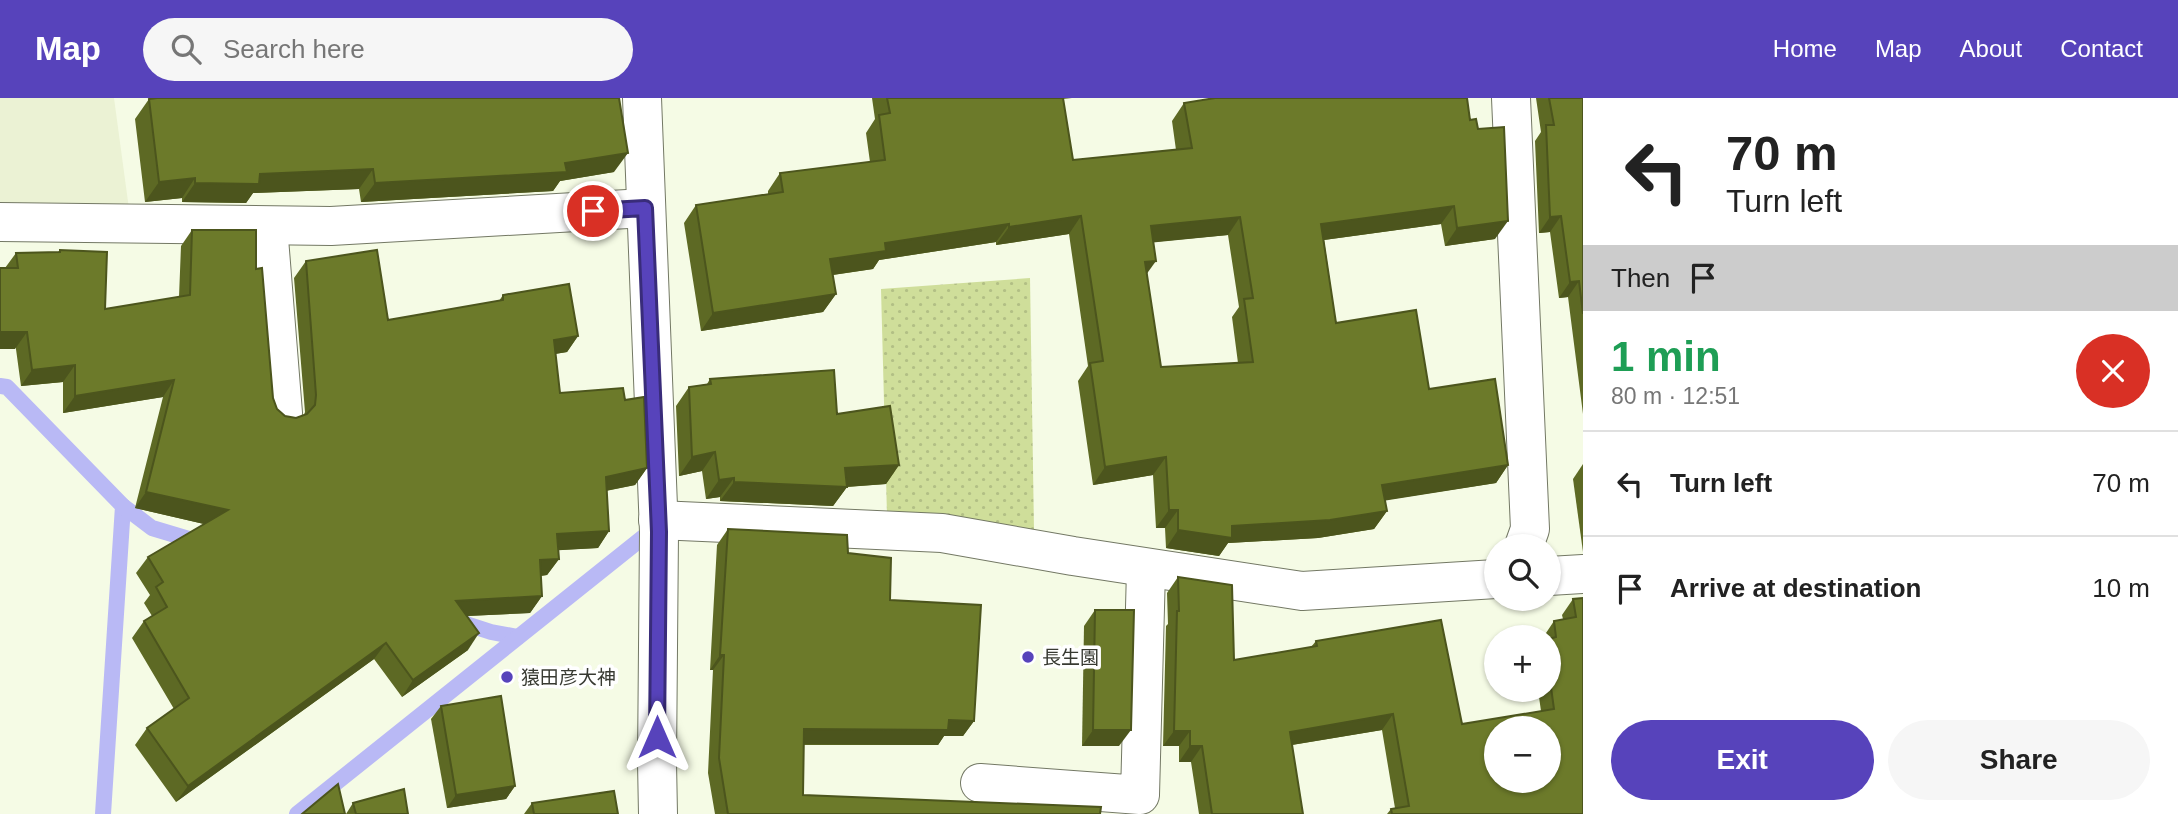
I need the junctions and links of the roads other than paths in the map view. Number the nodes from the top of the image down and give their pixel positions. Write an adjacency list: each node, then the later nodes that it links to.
1 (642, 98): 3 (street)
2 (1511, 98): 8 (street)
3 (645, 208): 5 (street); 7 (street)
4 (0, 222): 5 (street)
5 (268, 226): 6 (street)
6 (283, 413)
7 (658, 520): 12 (street); 14 (street)
8 (1528, 534)
9 (1146, 570): 13 (street)
10 (1583, 574): 11 (street)
11 (1561, 575)
12 (1484, 580)
13 (980, 783)
14 (658, 814)

